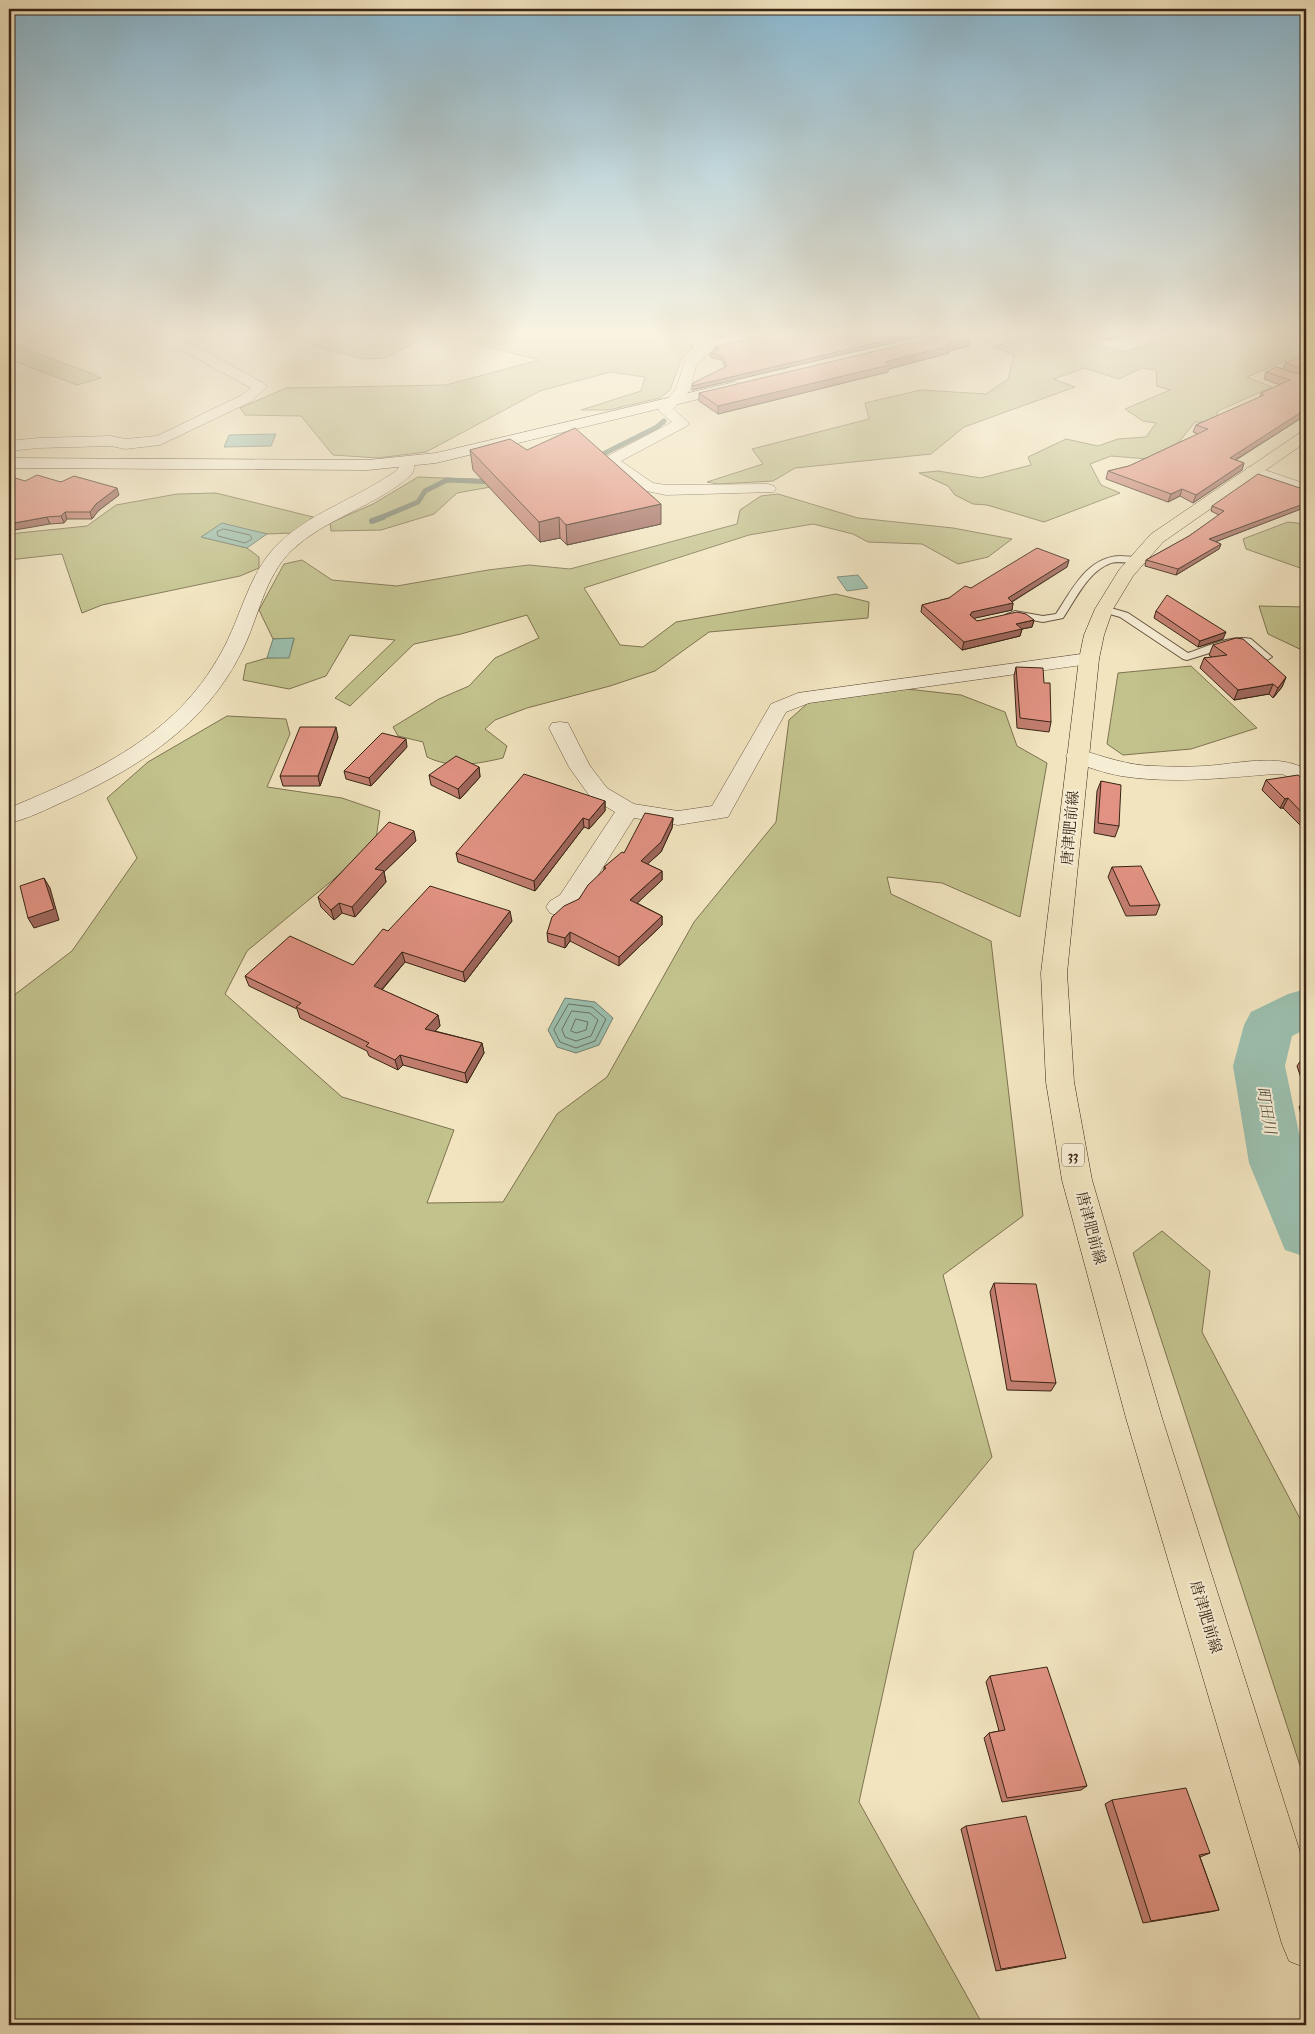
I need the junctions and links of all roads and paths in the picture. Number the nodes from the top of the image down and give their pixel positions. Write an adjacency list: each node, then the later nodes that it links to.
1 (187, 427): 5 (street)
2 (565, 427): 6 (street)
3 (675, 427): 9 (street)
4 (1306, 435): 8 (main road, 唐津肥前線 / 33)
5 (9, 446)
6 (407, 462): 7 (street); 20 (street)
7 (9, 463)
8 (1253, 470): 10 (street); 11 (main road, 唐津肥前線 / 33)
9 (768, 489)
10 (1306, 490)
11 (1136, 560): 12 (main road, 唐津肥前線 / 33); 13 (lane)
12 (1104, 609): 14 (lane); 15 (main road, 唐津肥前線 / 33)
13 (999, 617)
14 (1266, 657)
15 (1089, 659): 17 (main road, 唐津肥前線 / 33); 19 (street)
16 (560, 728): 19 (street)
17 (1077, 756): 18 (street); 22 (main road, 唐津肥前線 / 33)
18 (1306, 778)
19 (628, 810): 21 (street)
20 (9, 816)
21 (559, 907)
22 (1306, 1944)

